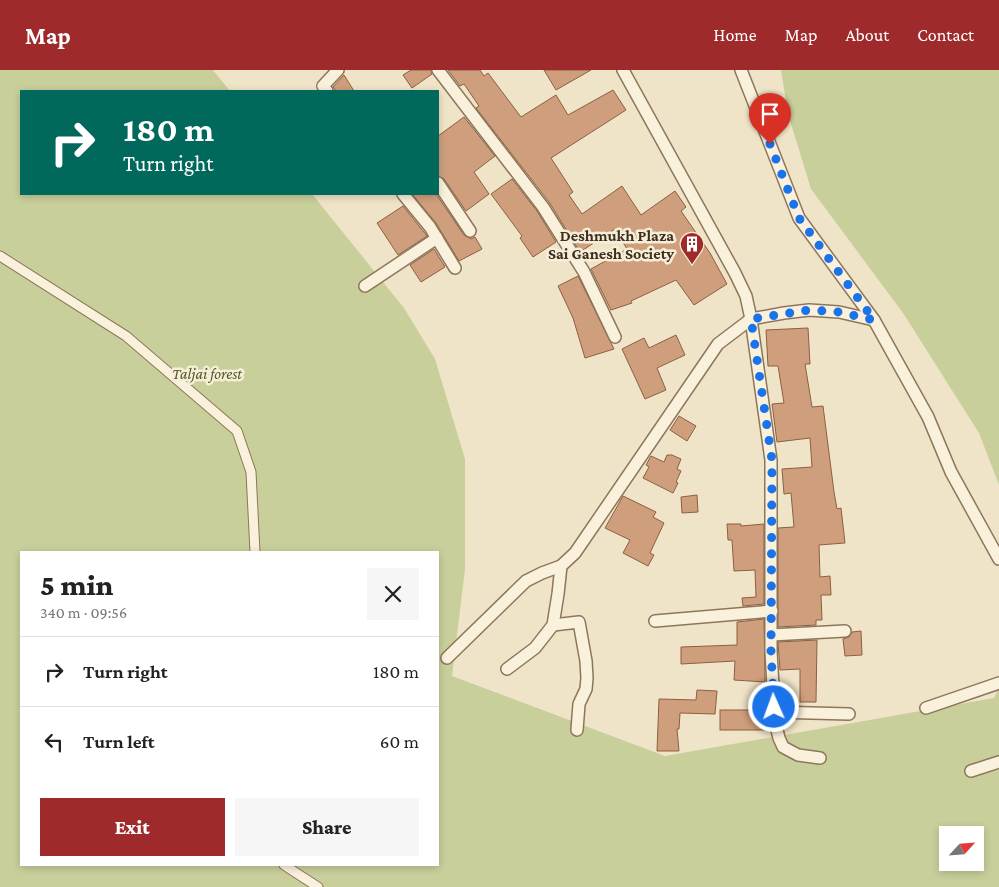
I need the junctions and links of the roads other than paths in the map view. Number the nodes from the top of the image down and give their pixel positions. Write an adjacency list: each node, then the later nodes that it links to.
1 (338, 70): 5 (street)
2 (438, 70): 15 (street)
3 (623, 70): 13 (street)
4 (741, 70): 14 (street)
5 (326, 90)
6 (439, 185): 8 (street)
7 (404, 195): 9 (street)
8 (470, 231)
9 (437, 238): 11 (street); 12 (street)
10 (0, 256): 16 (street)
11 (455, 268)
12 (365, 286)
13 (751, 319): 14 (street); 18 (street); 19 (street)
14 (874, 320): 17 (street)
15 (615, 337)
16 (255, 551)
17 (999, 559)
18 (561, 566): 21 (street); 24 (street)
19 (772, 611): 20 (street); 23 (street)
20 (655, 621)
21 (553, 625): 25 (street); 30 (street)
22 (845, 631): 23 (street)
23 (772, 635): 28 (street)
24 (447, 658)
25 (506, 669)
26 (999, 683): 27 (street)
27 (926, 708)
28 (774, 712): 29 (street); 31 (street)
29 (849, 714)
30 (577, 730)
31 (820, 758)
32 (999, 762): 33 (street)
33 (971, 771)
34 (286, 866): 35 (street)
35 (318, 887)

